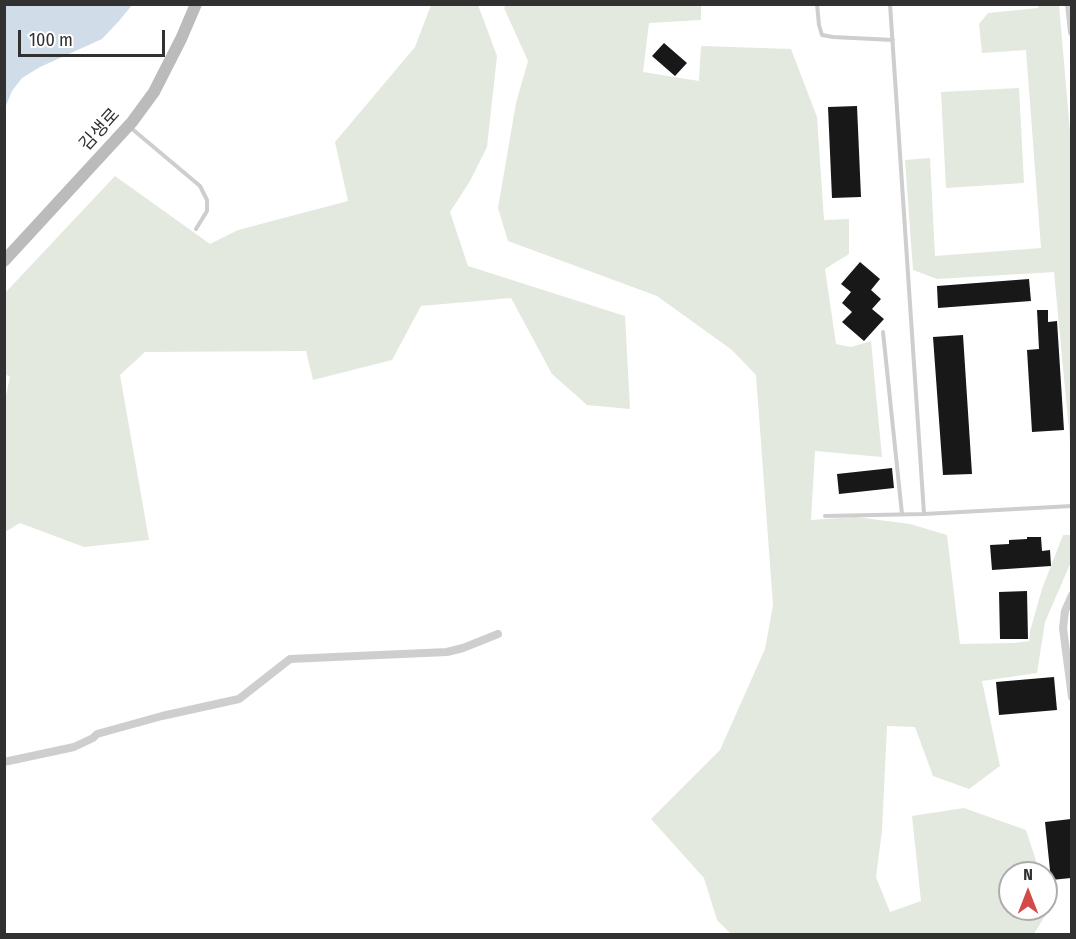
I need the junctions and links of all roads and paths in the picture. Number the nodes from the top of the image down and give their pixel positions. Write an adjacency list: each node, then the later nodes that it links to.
1 (196, 4): 7 (street, 김생로)
2 (817, 4): 6 (lane)
3 (890, 4): 6 (lane)
4 (1069, 4): 5 (street)
5 (1071, 32)
6 (893, 40): 13 (lane)
7 (129, 125): 8 (lane); 9 (street, 김생로)
8 (196, 229)
9 (4, 261)
10 (883, 332): 12 (lane)
11 (1071, 506): 13 (lane)
12 (902, 514): 13 (lane); 14 (lane)
13 (924, 514)
14 (825, 516)
15 (1071, 595): 17 (street)
16 (498, 634): 18 (street)
17 (1071, 697)
18 (4, 762)

